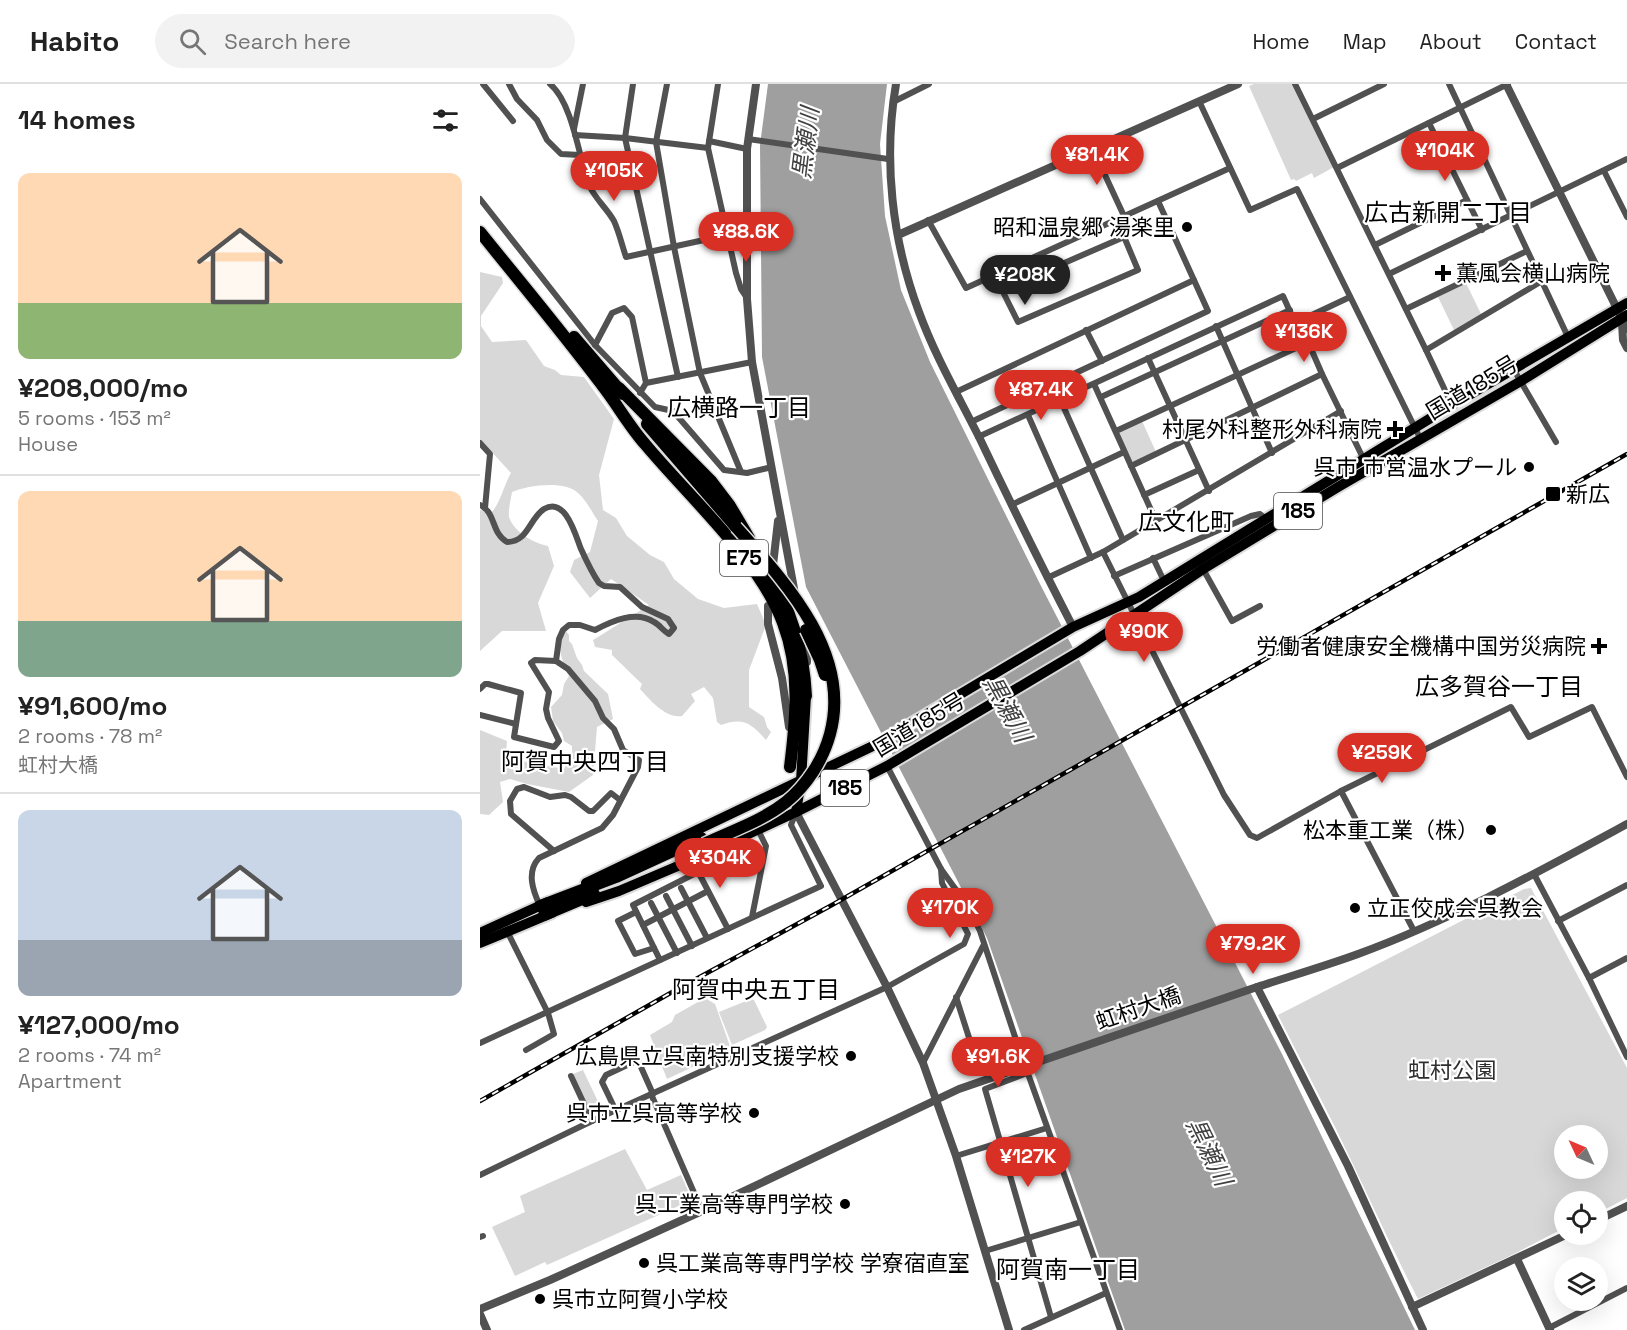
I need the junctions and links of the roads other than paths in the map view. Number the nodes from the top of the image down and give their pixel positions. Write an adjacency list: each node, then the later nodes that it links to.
1 (509, 84): 29 (street)
2 (550, 84): 22 (street)
3 (583, 84): 22 (street)
4 (633, 84): 23 (street)
5 (667, 84): 25 (street)
6 (718, 84): 26 (street)
7 (756, 84): 24 (street)
8 (896, 84): 17 (street)
9 (929, 84): 17 (street)
10 (1238, 84): 16 (street)
11 (1295, 84): 19 (street)
12 (1384, 84): 19 (street)
13 (1449, 84): 18 (street)
14 (1507, 84): 18 (street); 35 (street)
15 (482, 85): 20 (street)
16 (1199, 101): 27 (street); 32 (street)
17 (893, 102): 30 (street)
18 (1460, 107): 21 (street); 40 (street)
19 (1313, 119): 33 (street)
20 (513, 121)
21 (1429, 123): 33 (street); 37 (street)
22 (574, 132): 23 (street); 29 (street)
23 (625, 138): 25 (street); 52 (street)
24 (752, 139): 28 (street); 30 (street)
25 (656, 142): 26 (street); 50 (street)
26 (708, 144): 28 (street); 46 (street)
27 (1092, 147): 39 (street); 42 (street)
28 (747, 149): 58 (street)
29 (580, 155): 52 (street)
30 (886, 158): 47 (street)
31 (1627, 159): 34 (street)
32 (1230, 168): 38 (street); 57 (street)
33 (1337, 168): 49 (street)
34 (1604, 171): 35 (street); 41 (street)
35 (1559, 192): 40 (street); 62 (street)
36 (480, 199): 68 (street)
37 (1467, 200): 44 (street); 49 (street)
38 (1158, 201): 39 (street); 55 (street)
39 (1124, 216): 43 (street)
40 (1510, 216): 44 (street); 51 (street)
41 (1627, 217)
42 (928, 220): 43 (street); 47 (street)
43 (1116, 220): 48 (street)
44 (1482, 230): 54 (street)
45 (480, 232): 53 (highway, E75)
46 (727, 235): 50 (street); 58 (street)
47 (898, 235): 85 (street)
48 (1124, 237): 48 (street)
49 (1375, 245): 54 (street)
50 (674, 247): 52 (street); 76 (street)
51 (1527, 251): 56 (street); 60 (street)
52 (650, 252): 79 (street)
53 (506, 263): 83 (highway, E75); 84 (highway, E75)
54 (1389, 274): 60 (street)
55 (1194, 280): 64 (street); 72 (street)
56 (1542, 281): 65 (street); 70 (street)
57 (1350, 297): 67 (street); 95 (street)
58 (747, 299): 73 (street)
59 (1627, 303): 62 (highway, 国道185号 / 185)
60 (1406, 309): 70 (street)
61 (1290, 310): 63 (street); 66 (street); 67 (street)
62 (1623, 318): 65 (highway, 国道185号 / 185); 69 (street); 80 (highway, 国道185号 / 185)
63 (1216, 326): 66 (street); 71 (street)
64 (1086, 330): 72 (street); 85 (street)
65 (1568, 337): 74 (highway, 国道185号 / 185)
66 (1223, 341): 75 (street); 78 (street)
67 (1309, 342): 77 (street); 78 (street)
68 (596, 345): 81 (street); 86 (street)
69 (1627, 348)
70 (1426, 350): 89 (street)
71 (1148, 358): 75 (street); 82 (street)
72 (1102, 361): 94 (street)
73 (752, 362): 76 (street); 106 (street)
74 (1514, 370): 80 (street); 89 (highway, 国道185号 / 185)
75 (1155, 372): 87 (street); 90 (street)
76 (700, 373): 79 (street); 109 (street)
77 (1322, 374): 91 (street); 92 (street)
78 (1239, 375): 90 (street); 91 (street)
79 (678, 377): 81 (street)
80 (1521, 381): 98 (highway, 国道185号 / 185); 100 (street)
81 (646, 383): 86 (street)
82 (1094, 384): 87 (street); 88 (street)
83 (603, 386): 118 (highway); 139 (highway, E75)
84 (619, 388): 118 (highway); 135 (highway, E75)
85 (956, 392): 94 (street)
86 (640, 393): 109 (street)
87 (1101, 397): 96 (street)
88 (1060, 399): 93 (street); 107 (street)
89 (1452, 405): 95 (highway, 国道185号 / 185)
90 (1171, 406): 96 (street); 99 (street)
91 (1252, 407): 99 (street); 103 (street)
92 (1341, 411): 103 (street); 104 (street)
93 (1028, 415): 97 (street); 110 (street)
94 (971, 422): 97 (street)
95 (1414, 429): 98 (street); 104 (highway, 国道185号 / 185)
96 (1116, 431): 102 (street)
97 (978, 437): 114 (street)
98 (1421, 440): 124 (highway, 国道185号 / 185)
99 (1186, 441): 105 (street); 108 (street)
100 (1556, 442)
101 (480, 443): 115 (street)
102 (1124, 452): 105 (street); 107 (street)
103 (1272, 453): 111 (street)
104 (1364, 460): 116 (highway, 国道185号 / 185)
105 (1131, 466): 112 (street)
106 (772, 467): 109 (street); 113 (street)
107 (1091, 468): 110 (street); 119 (street)
108 (1199, 470): 111 (street); 112 (street)
109 (741, 472)
110 (1059, 482): 114 (street); 121 (street)
111 (1209, 491): 117 (street)
112 (1144, 495): 117 (street)
113 (778, 499): 123 (street); 135 (street)
114 (1011, 506): 126 (street)
115 (483, 507): 133 (street)
116 (1266, 519): 122 (street); 127 (highway, 国道185号 / 185)
117 (1156, 521): 119 (street)
118 (733, 529): 160 (highway, bridge)
119 (1123, 540): 120 (street)
120 (1103, 552): 121 (street); 125 (street)
121 (1091, 558): 126 (street)
122 (1153, 558): 125 (street); 127 (street)
123 (773, 565)
124 (1203, 569): 130 (street); 131 (highway, 国道185号 / 185)
125 (1114, 576): 128 (street)
126 (1047, 578): 132 (street)
127 (1164, 581): 128 (highway, 国道185号 / 185)
128 (1128, 603): 131 (street); 132 (highway, 国道185号 / 185)
129 (768, 606): 139 (street)
130 (1260, 606)
131 (1135, 614): 138 (highway, 国道185号 / 185); 143 (street)
132 (1071, 628): 141 (highway, 国道185号 / 185)
133 (556, 662): 137 (street); 144 (street)
134 (480, 689): 137 (street)
135 (806, 696): 141 (highway)
136 (480, 715): 137 (street)
137 (516, 724)
138 (890, 764): 145 (highway, 国道185号 / 185); 150 (street)
139 (790, 767): 142 (highway)
140 (1627, 777): 143 (street)
141 (801, 781): 142 (highway, 国道185号 / 185); 145 (highway)
142 (787, 787): 145 (highway); 160 (highway, 国道185号 / 185)
143 (1341, 791): 168 (street)
144 (620, 800): 148 (street); 148 (street)
145 (796, 812): 147 (highway, 国道185号 / 185); 163 (street); 179 (street)
146 (1627, 824): 152 (street, 虹村大橋)
147 (758, 830): 149 (highway, 国道185号 / 185); 163 (street)
148 (554, 851): 160 (street)
149 (693, 860): 151 (street); 160 (highway, 国道185号 / 185)
150 (941, 869): 173 (street); 179 (street)
151 (698, 872): 155 (street); 161 (street)
152 (1534, 874): 164 (street); 168 (street, 虹村大橋)
153 (1627, 885): 164 (street)
154 (681, 888): 157 (street)
155 (708, 891): 157 (street); 166 (street)
156 (666, 896): 159 (street)
157 (689, 902): 159 (street); 170 (street)
158 (651, 903): 162 (street)
159 (673, 909): 162 (street); 172 (street)
160 (542, 911): 167 (highway, 国道185号 / 185); 169 (highway, 国道185号 / 185)
161 (636, 912): 165 (street); 174 (street)
162 (658, 917): 165 (street); 175 (street)
163 (752, 917): 166 (street)
164 (1558, 921): 178 (street)
165 (643, 925): 174 (street)
166 (728, 929): 170 (street)
167 (507, 931): 171 (highway, 国道185号 / 185); 182 (street)
168 (1414, 931): 180 (street, 虹村大橋)
169 (480, 933)
170 (707, 938): 172 (street)
171 (480, 944)
172 (692, 946): 175 (street)
173 (984, 946): 181 (street); 189 (street)
174 (654, 948): 177 (street)
175 (677, 953): 177 (street)
176 (1627, 958): 178 (street)
177 (660, 960): 182 (street)
178 (1589, 978): 186 (street)
179 (887, 987): 188 (street); 191 (street)
180 (1257, 987): 189 (street, 虹村大橋); 209 (street)
181 (957, 997): 188 (street); 189 (street)
182 (548, 1013): 183 (street); 185 (street)
183 (480, 1043)
184 (632, 1047): 187 (street)
185 (526, 1050)
186 (1627, 1057)
187 (638, 1060): 191 (street); 193 (street)
188 (923, 1063): 192 (street)
189 (1026, 1064): 192 (street, 虹村大橋); 195 (street); 196 (street)
190 (571, 1076): 194 (street)
191 (652, 1094): 193 (street); 200 (street)
192 (938, 1099): 197 (street); 200 (street, 虹村大橋)
193 (616, 1111): 194 (street)
194 (592, 1121): 198 (street)
195 (1047, 1128): 196 (street); 202 (street)
196 (1002, 1143): 197 (street); 203 (street)
197 (957, 1156): 205 (street)
198 (480, 1175)
199 (1627, 1206): 201 (street)
200 (702, 1211): 210 (street, 虹村大橋)
201 (1608, 1215)
202 (1081, 1222): 203 (street); 208 (street)
203 (1029, 1238): 205 (street); 212 (street)
204 (1554, 1241): 206 (street)
205 (985, 1251): 215 (street)
206 (1517, 1259): 209 (street); 213 (street)
207 (1627, 1288): 213 (street)
208 (1106, 1293): 212 (street); 217 (street)
209 (1412, 1307): 218 (street)
210 (480, 1309)
211 (480, 1314): 214 (street)
212 (1052, 1317): 216 (street)
213 (1550, 1329)
214 (487, 1330)
215 (1009, 1330)
216 (1024, 1330)
217 (1120, 1330)
218 (1423, 1330)

